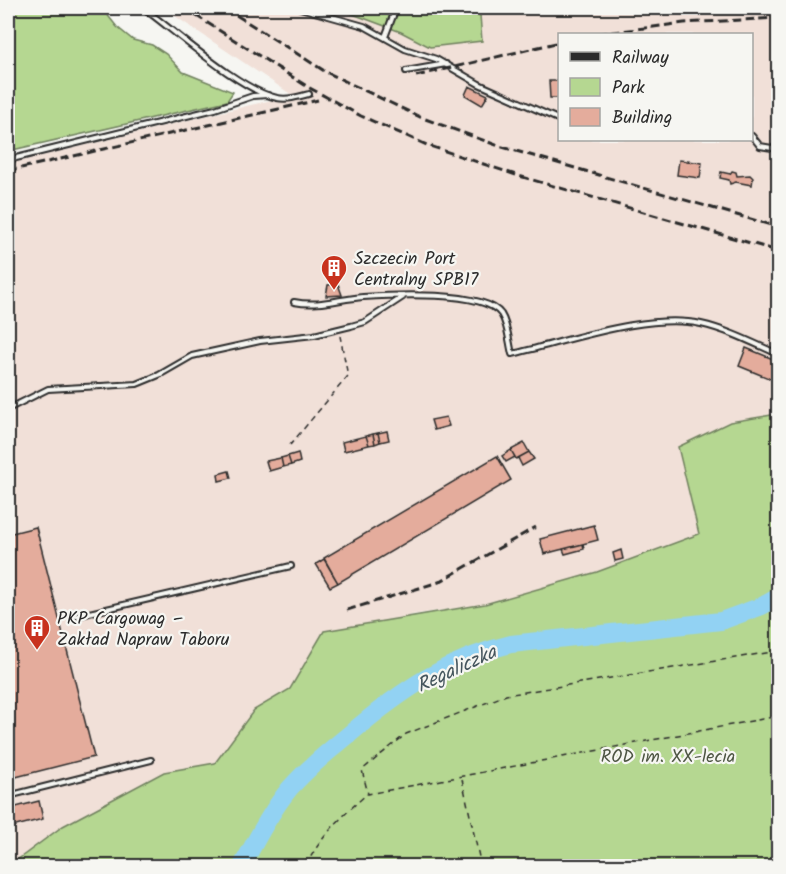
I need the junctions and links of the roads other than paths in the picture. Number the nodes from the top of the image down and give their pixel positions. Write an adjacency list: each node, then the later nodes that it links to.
1 (143, 8): 10 (lane)
2 (300, 8): 6 (lane)
3 (396, 8): 6 (lane)
4 (648, 8): 5 (lane)
5 (669, 8)
6 (385, 37): 7 (lane)
7 (446, 64): 8 (lane); 11 (lane)
8 (406, 71)
9 (309, 94): 10 (lane)
10 (268, 95): 14 (lane)
11 (558, 119)
12 (753, 137): 13 (lane)
13 (778, 149)
14 (8, 160)
15 (404, 297): 16 (lane); 17 (lane); 18 (lane)
16 (294, 302)
17 (778, 354)
18 (8, 409)
19 (291, 566): 20 (lane)
20 (72, 617)
21 (151, 760): 22 (lane)
22 (8, 796)

